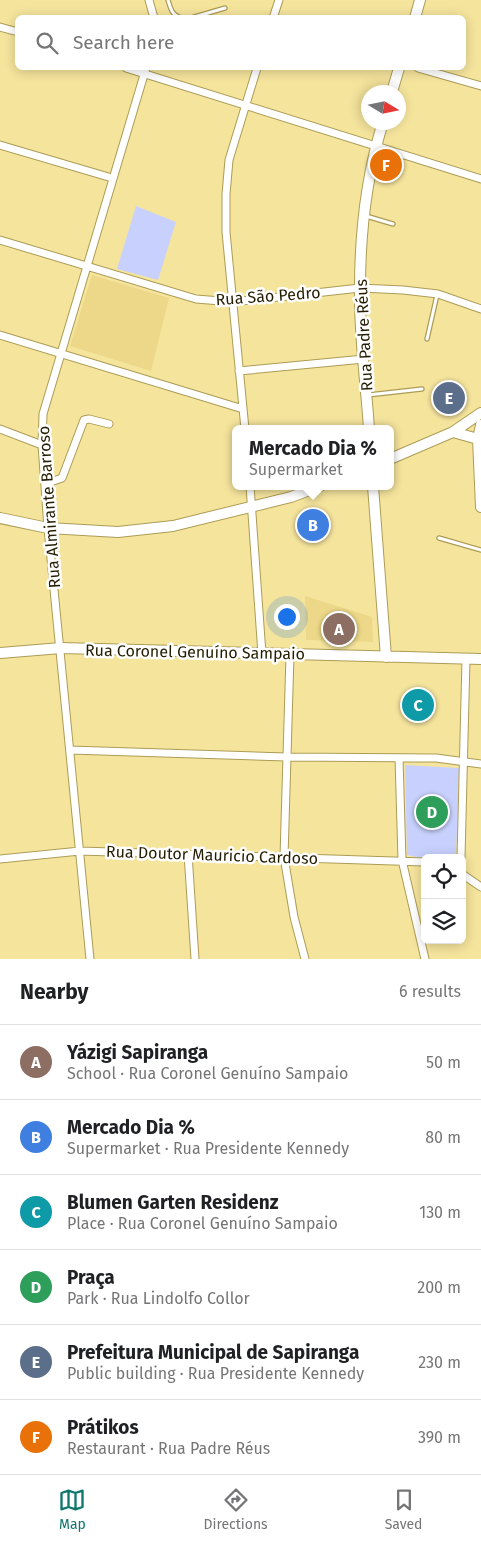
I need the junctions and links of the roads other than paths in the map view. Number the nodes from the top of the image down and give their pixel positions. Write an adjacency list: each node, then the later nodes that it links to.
1 (149, 0): 6 (street)
2 (168, 0): 7 (lane)
3 (279, 0): 9 (street)
4 (420, 0): 10 (main road)
5 (225, 8): 8 (lane)
6 (153, 15)
7 (175, 15)
8 (201, 15)
9 (274, 15)
10 (416, 15)
11 (0, 27): 12 (street)
12 (15, 31)
13 (145, 70): 19 (street); 23 (street, Rua Almirante Barroso)
14 (256, 70): 19 (street)
15 (398, 70): 17 (main road)
16 (425, 70): 18 (street)
17 (394, 85)
18 (481, 86)
19 (246, 105): 22 (street); 31 (street)
20 (381, 130): 22 (main road, Rua Padre Réus)
21 (0, 145): 23 (street)
22 (376, 146): 24 (street); 25 (main road, Rua Padre Réus)
23 (112, 178): 28 (street, Rua Almirante Barroso)
24 (481, 179)
25 (366, 216): 26 (lane); 29 (main road, Rua Padre Réus)
26 (393, 224)
27 (0, 240): 28 (street, Rua São Pedro)
28 (87, 265): 31 (street, Rua São Pedro); 35 (street, Rua Almirante Barroso)
29 (360, 288): 30 (street, Rua São Pedro); 31 (street, Rua São Pedro); 36 (main road, Rua Padre Réus)
30 (438, 294): 32 (street, Rua São Pedro); 34 (lane)
31 (233, 302): 37 (street)
32 (481, 309)
33 (0, 335): 35 (street)
34 (427, 339)
35 (60, 353): 40 (street); 49 (street, Rua Almirante Barroso)
36 (364, 359): 37 (street); 39 (main road, Rua Padre Réus)
37 (240, 371): 40 (street)
38 (422, 389): 39 (lane)
39 (367, 395): 44 (main road, Rua Padre Réus)
40 (243, 410): 43 (street)
41 (481, 413): 47 (main road)
42 (109, 424): 51 (street)
43 (245, 425)
44 (369, 425)
45 (481, 425): 48 (main road)
46 (0, 429): 49 (street)
47 (452, 432): 48 (main road); 50 (main road)
48 (479, 439): 55 (main road)
49 (42, 445): 51 (street, Rua Almirante Barroso)
50 (394, 457)
51 (45, 484): 58 (street, Rua Almirante Barroso)
52 (250, 490): 56 (street)
53 (310, 490): 56 (main road)
54 (373, 490): 65 (main road)
55 (481, 507)
56 (252, 508): 58 (main road); 63 (street)
57 (0, 518): 58 (main road)
58 (48, 528): 61 (street, Rua Almirante Barroso)
59 (439, 538): 60 (lane)
60 (481, 550)
61 (61, 648): 62 (main road, Rua Coronel Genuíno Sampaio); 63 (main road, Rua Coronel Genuíno Sampaio); 68 (street, Rua Almirante Barroso)
62 (0, 653)
63 (262, 654): 64 (main road, Rua Coronel Genuíno Sampaio)
64 (290, 655): 65 (main road, Rua Coronel Genuíno Sampaio); 69 (street)
65 (386, 657): 66 (main road, Rua Coronel Genuíno Sampaio)
66 (466, 659): 67 (main road, Rua Coronel Genuíno Sampaio); 71 (street)
67 (481, 659)
68 (70, 750): 69 (street); 73 (street, Rua Almirante Barroso)
69 (286, 757): 70 (street); 76 (street)
70 (399, 758): 71 (street); 78 (street)
71 (462, 760): 72 (street); 75 (street)
72 (481, 764)
73 (80, 851): 74 (street, Rua Doutor Mauricio Cardoso); 77 (street, Rua Doutor Mauricio Cardoso); 82 (street, Rua Almirante Barroso)
74 (188, 854): 76 (street, Rua Doutor Mauricio Cardoso); 83 (street)
75 (461, 854)
76 (284, 857): 78 (street, Rua Doutor Mauricio Cardoso); 84 (street)
77 (0, 859)
78 (402, 860): 79 (street, Rua Doutor Mauricio Cardoso); 85 (street)
79 (421, 862)
80 (466, 877): 81 (street)
81 (481, 887)
82 (90, 959)
83 (195, 959)
84 (305, 959)
85 (425, 959)

